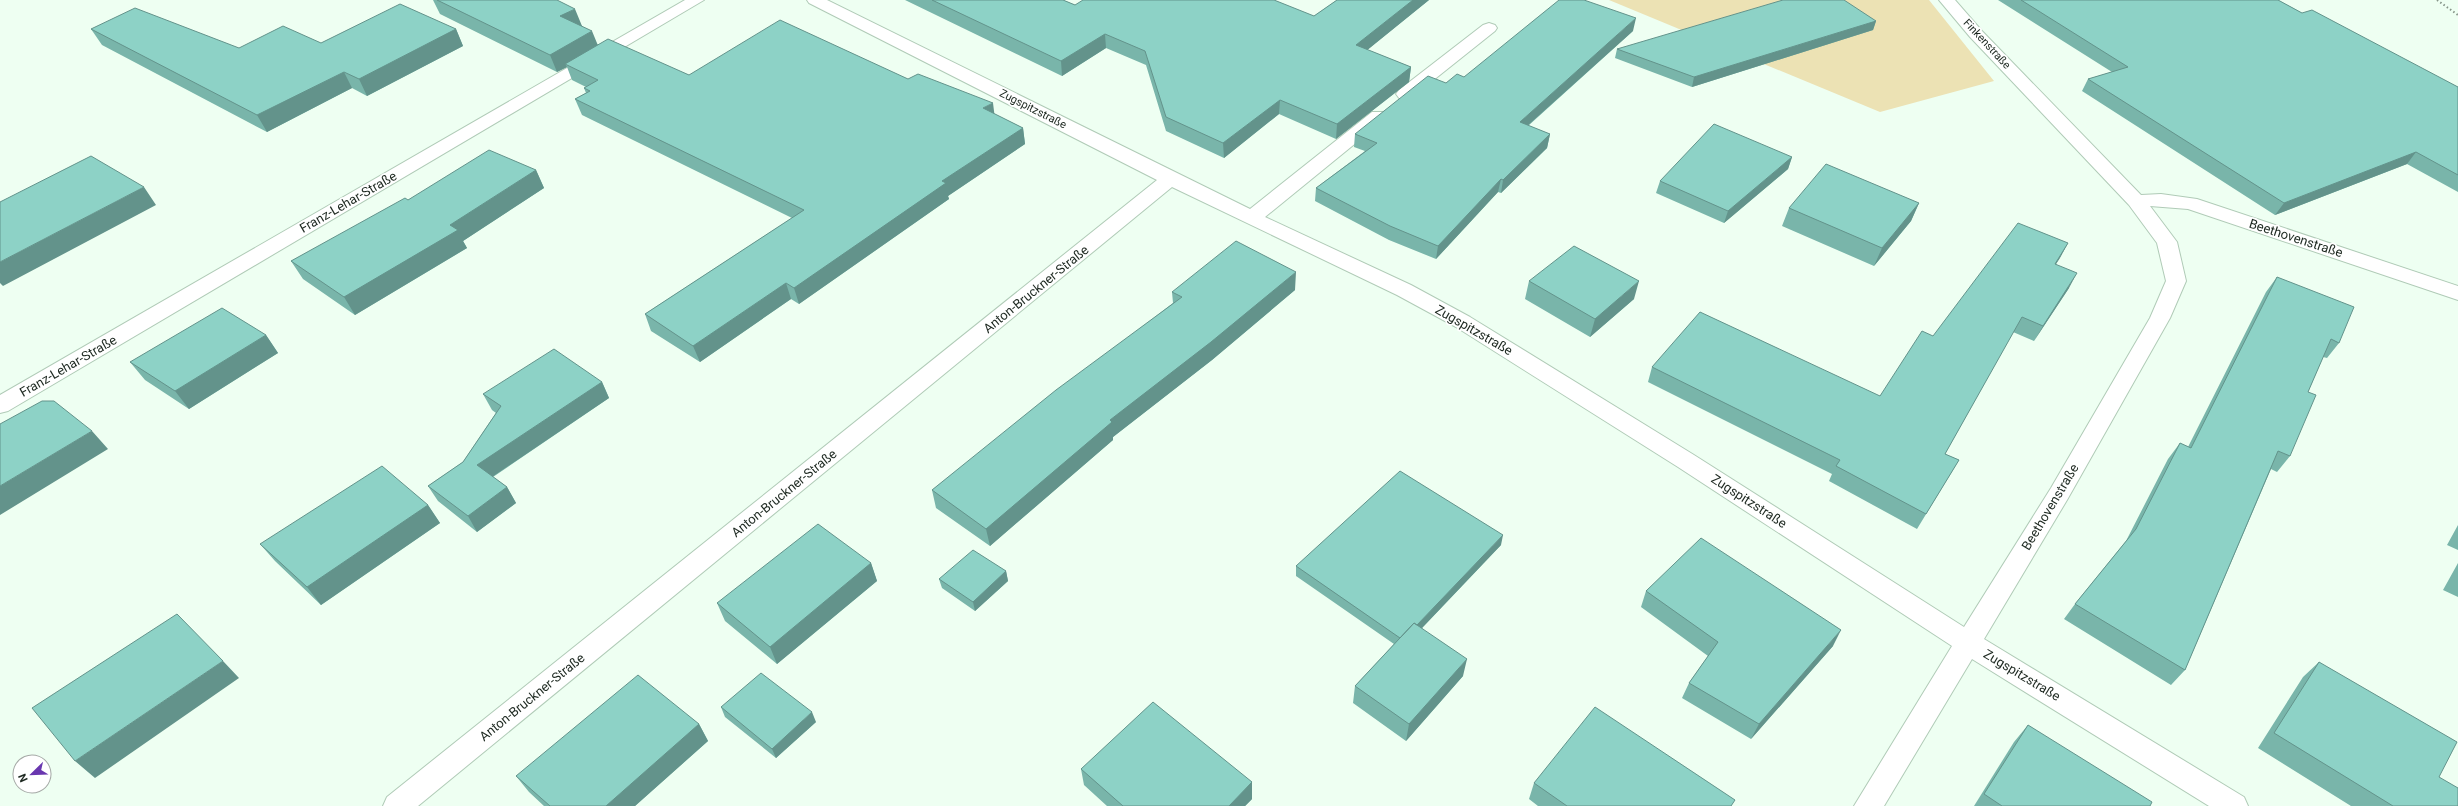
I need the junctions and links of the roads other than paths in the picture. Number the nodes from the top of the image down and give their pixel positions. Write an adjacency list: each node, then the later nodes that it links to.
1 (696, 0): 10 (street, Franz-Lehar-Straße)
2 (815, 0): 6 (street, Zugspitzstraße)
3 (1947, 0): 5 (street, Finkenstraße)
4 (1489, 28): 8 (street)
5 (2027, 87): 7 (street, Beethovenstraße)
6 (1170, 179): 8 (street, Zugspitzstraße); 12 (street, Anton-Bruckner-Straße)
7 (2136, 201): 9 (street, Beethovenstraße); 11 (street, Beethovenstraße)
8 (1252, 218): 11 (street, Zugspitzstraße)
9 (2455, 292)
10 (0, 405)
11 (1968, 643): 13 (street, Beethovenstraße); 14 (street, Zugspitzstraße)
12 (397, 806)
13 (1868, 806)
14 (2234, 806)

